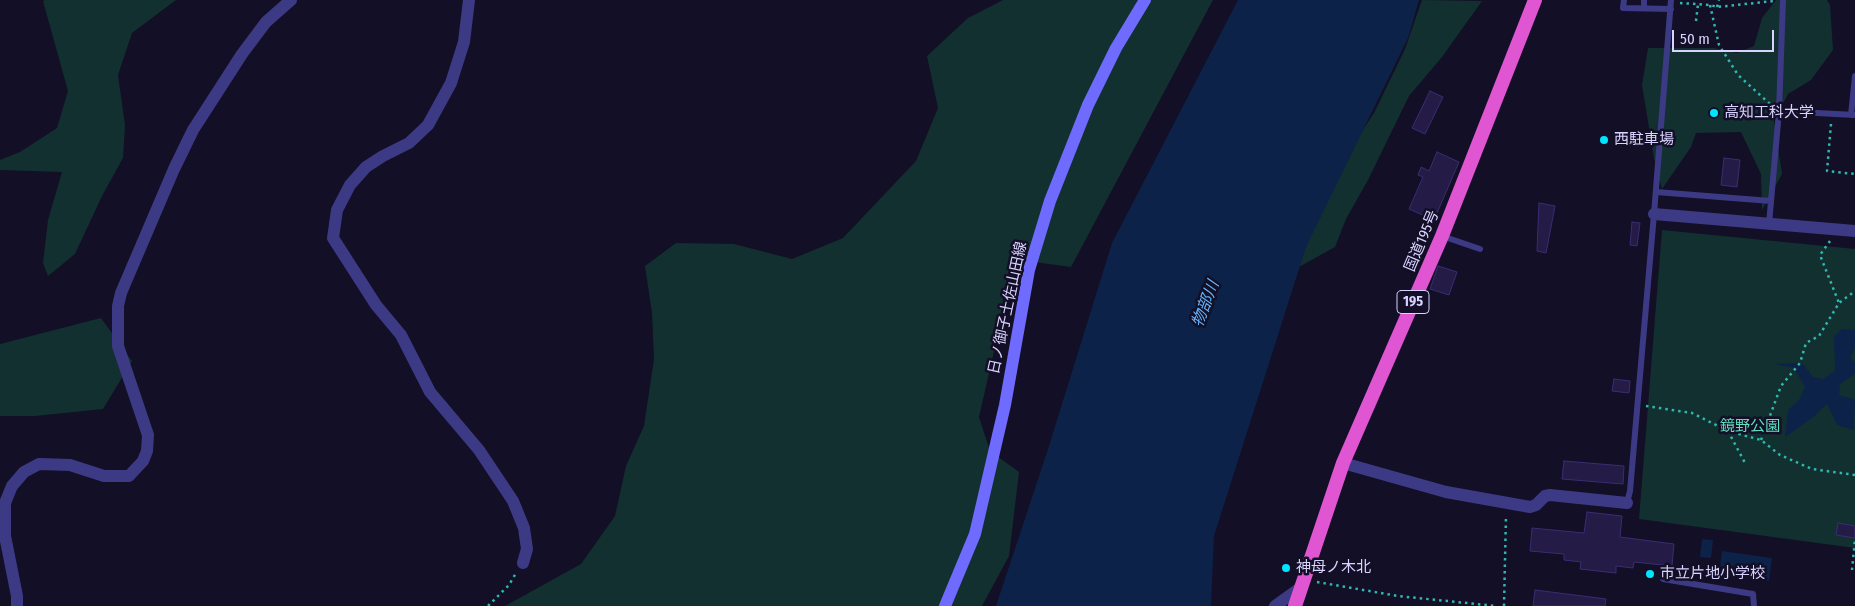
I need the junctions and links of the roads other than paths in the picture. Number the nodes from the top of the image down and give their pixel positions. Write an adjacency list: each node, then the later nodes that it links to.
1 (291, 0): 26 (street)
2 (469, 0): 23 (street)
3 (1145, 0): 27 (main road, 日ノ御子土佐山田線)
4 (1535, 0): 19 (highway, 国道195号 / 195)
5 (1624, 0): 9 (lane)
6 (1644, 0): 9 (lane)
7 (1671, 0): 10 (lane)
8 (1783, 0): 12 (lane)
9 (1644, 8): 10 (lane)
10 (1671, 9): 14 (lane)
11 (1855, 76): 13 (lane)
12 (1779, 111): 13 (lane); 15 (lane)
13 (1853, 115)
14 (1656, 192): 15 (lane); 16 (lane)
15 (1771, 201): 17 (lane)
16 (1654, 214): 17 (street); 22 (lane)
17 (1769, 224): 18 (street)
18 (1855, 231)
19 (1442, 236): 20 (lane); 21 (highway, 国道195号 / 195)
20 (1480, 249)
21 (1343, 463): 22 (street); 25 (highway, 国道195号 / 195)
22 (1627, 503)
23 (523, 563)
24 (1662, 579): 30 (lane)
25 (1302, 584): 28 (street); 29 (highway, 国道195号 / 195)
26 (17, 606)
27 (945, 606)
28 (1275, 606)
29 (1294, 606)
30 (1754, 606)

